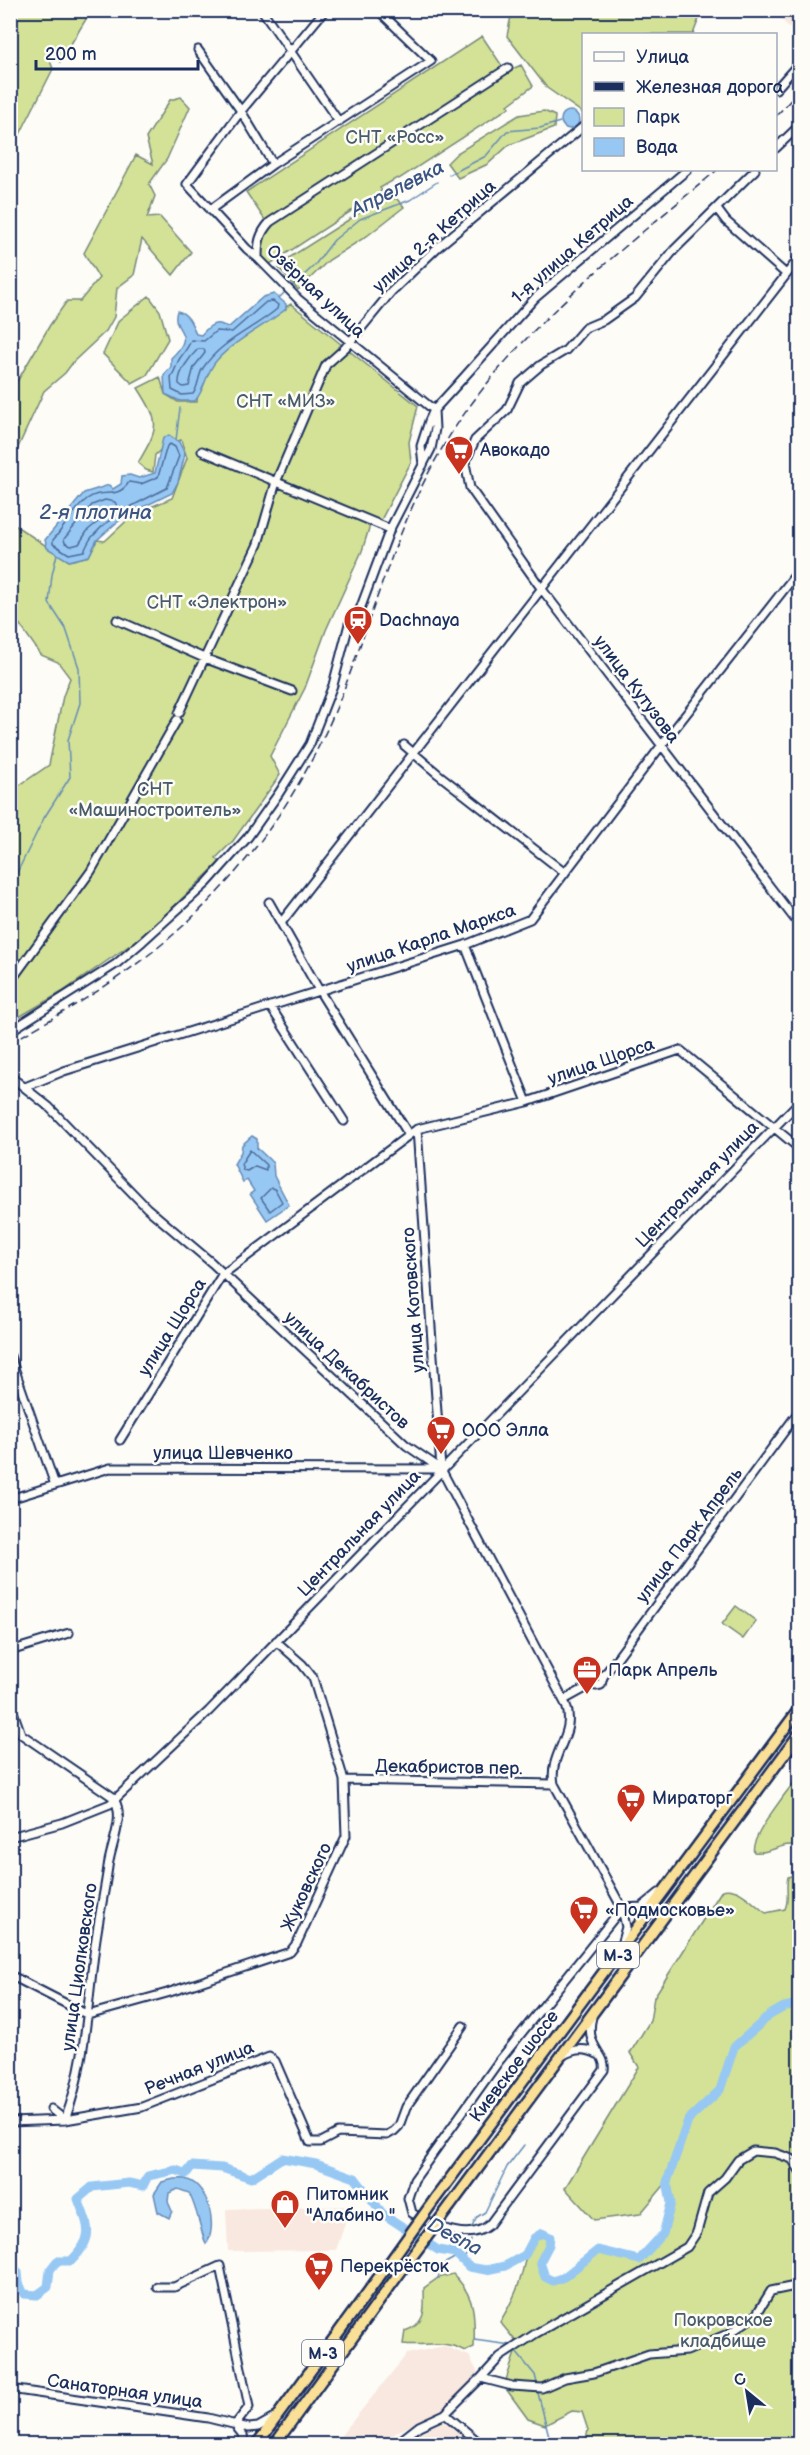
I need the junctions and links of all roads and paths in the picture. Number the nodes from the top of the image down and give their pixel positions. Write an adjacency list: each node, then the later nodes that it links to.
1 (262, 10): 5 (street)
2 (325, 10): 5 (street)
3 (378, 10): 10 (street)
4 (198, 50): 9 (street)
5 (291, 52): 9 (street); 10 (street)
6 (800, 62): 8 (street)
7 (508, 68): 20 (street)
8 (777, 88)
9 (241, 111): 14 (street); 18 (street, Озёрная улица)
10 (339, 122): 14 (street)
11 (800, 125): 13 (street)
12 (582, 128): 22 (street, улица 2-я Кетрица)
13 (777, 147)
14 (273, 164): 18 (street)
15 (686, 171): 23 (street, 1-я улица Кетрица)
16 (753, 171): 17 (street)
17 (717, 209): 21 (street); 29 (street, улица Кутузова)
18 (210, 210): 20 (street, Озёрная улица)
19 (800, 257): 21 (street)
20 (258, 258): 22 (street, Озёрная улица)
21 (786, 273): 29 (street)
22 (348, 343): 23 (street, Озёрная улица); 26 (street, улица 2-я Кетрица)
23 (434, 410): 25 (street); 25 (street)
24 (202, 452): 26 (street)
25 (423, 465): 27 (street)
26 (276, 482): 27 (street); 31 (street, улица 2-я Кетрица)
27 (390, 530): 44 (street)
28 (800, 569): 34 (street, улица Карла Маркса)
29 (541, 588): 34 (street, улица Кутузова); 35 (street)
30 (117, 620): 31 (street)
31 (204, 658): 32 (street); 41 (street, улица 2-я Кетрица)
32 (292, 691)
33 (404, 745): 35 (street)
34 (661, 746): 36 (street, улица Карла Маркса); 39 (street, улица Кутузова)
35 (415, 754): 36 (street); 38 (street)
36 (565, 873): 40 (street, улица Карла Маркса)
37 (269, 902): 38 (street)
38 (281, 923): 42 (street)
39 (800, 926)
40 (465, 945): 42 (street, улица Карла Маркса); 48 (street)
41 (10, 982)
42 (320, 992): 43 (street, улица Карла Маркса); 52 (street)
43 (270, 1006): 46 (street, улица Карла Маркса); 49 (street)
44 (10, 1031)
45 (10, 1076): 46 (street, улица Декабристов)
46 (25, 1087): 56 (street, улица Декабристов)
47 (800, 1101): 50 (street, Центральная улица)
48 (527, 1102): 50 (street, улица Щорса); 51 (street, улица Щорса)
49 (344, 1121)
50 (774, 1127): 53 (street, улица Щорса); 60 (street, Центральная улица)
51 (417, 1129): 52 (street, улица Щорса); 60 (street, улица Котовского)
52 (409, 1135): 56 (street, улица Щорса)
53 (800, 1149)
54 (10, 1247): 55 (street)
55 (10, 1259)
56 (222, 1275): 59 (street, улица Щорса); 60 (street, улица Декабристов)
57 (10, 1356): 61 (street)
58 (800, 1410): 66 (street, улица Парк Апрель)
59 (120, 1440)
60 (441, 1469): 61 (street, улица Шевченко); 64 (street, Центральная улица); 66 (street, улица Декабристов)
61 (55, 1485): 62 (street, улица Шевченко)
62 (10, 1500)
63 (69, 1634): 65 (street)
64 (276, 1641): 70 (street, Жуковского); 72 (street, Центральная улица)
65 (10, 1651)
66 (564, 1700): 71 (street, улица Декабристов)
67 (10, 1702): 72 (street)
68 (800, 1708): 74 (highway, Киевское шоссе / М-3)
69 (800, 1733): 80 (highway, Киевское шоссе / М-3)
70 (344, 1780): 71 (street, Декабристов пер.); 81 (street, Жуковского)
71 (554, 1784): 75 (street)
72 (115, 1800): 73 (street, Центральная улица); 81 (street, улица Циолковского)
73 (10, 1837)
74 (669, 1884): 75 (street); 78 (highway, Киевское шоссе / М-3)
75 (622, 1908): 76 (street); 77 (street)
76 (614, 1917): 77 (street); 83 (street)
77 (625, 1920): 78 (street)
78 (616, 1958): 94 (highway, Киевское шоссе / М-3, bridge)
79 (10, 1975): 81 (street)
80 (593, 2012): 83 (street); 84 (highway, Киевское шоссе / М-3)
81 (88, 2015): 86 (street, улица Циолковского)
82 (463, 2026): 86 (street, Речная улица)
83 (599, 2055): 84 (street)
84 (557, 2060): 98 (highway, Киевское шоссе / М-3, bridge)
85 (51, 2109): 86 (street)
86 (64, 2120): 87 (street, Речная улица)
87 (10, 2122)
88 (800, 2171): 91 (street)
89 (800, 2285): 91 (street)
90 (157, 2288): 95 (street)
91 (481, 2378): 93 (street)
92 (10, 2389): 95 (street, Санаторная улица)
93 (445, 2414): 99 (street); 100 (street)
94 (277, 2417): 95 (street); 97 (highway, Киевское шоссе / М-3)
95 (236, 2426): 96 (street)
96 (244, 2445)
97 (257, 2445)
98 (275, 2445)
99 (396, 2445)
100 (481, 2445)

